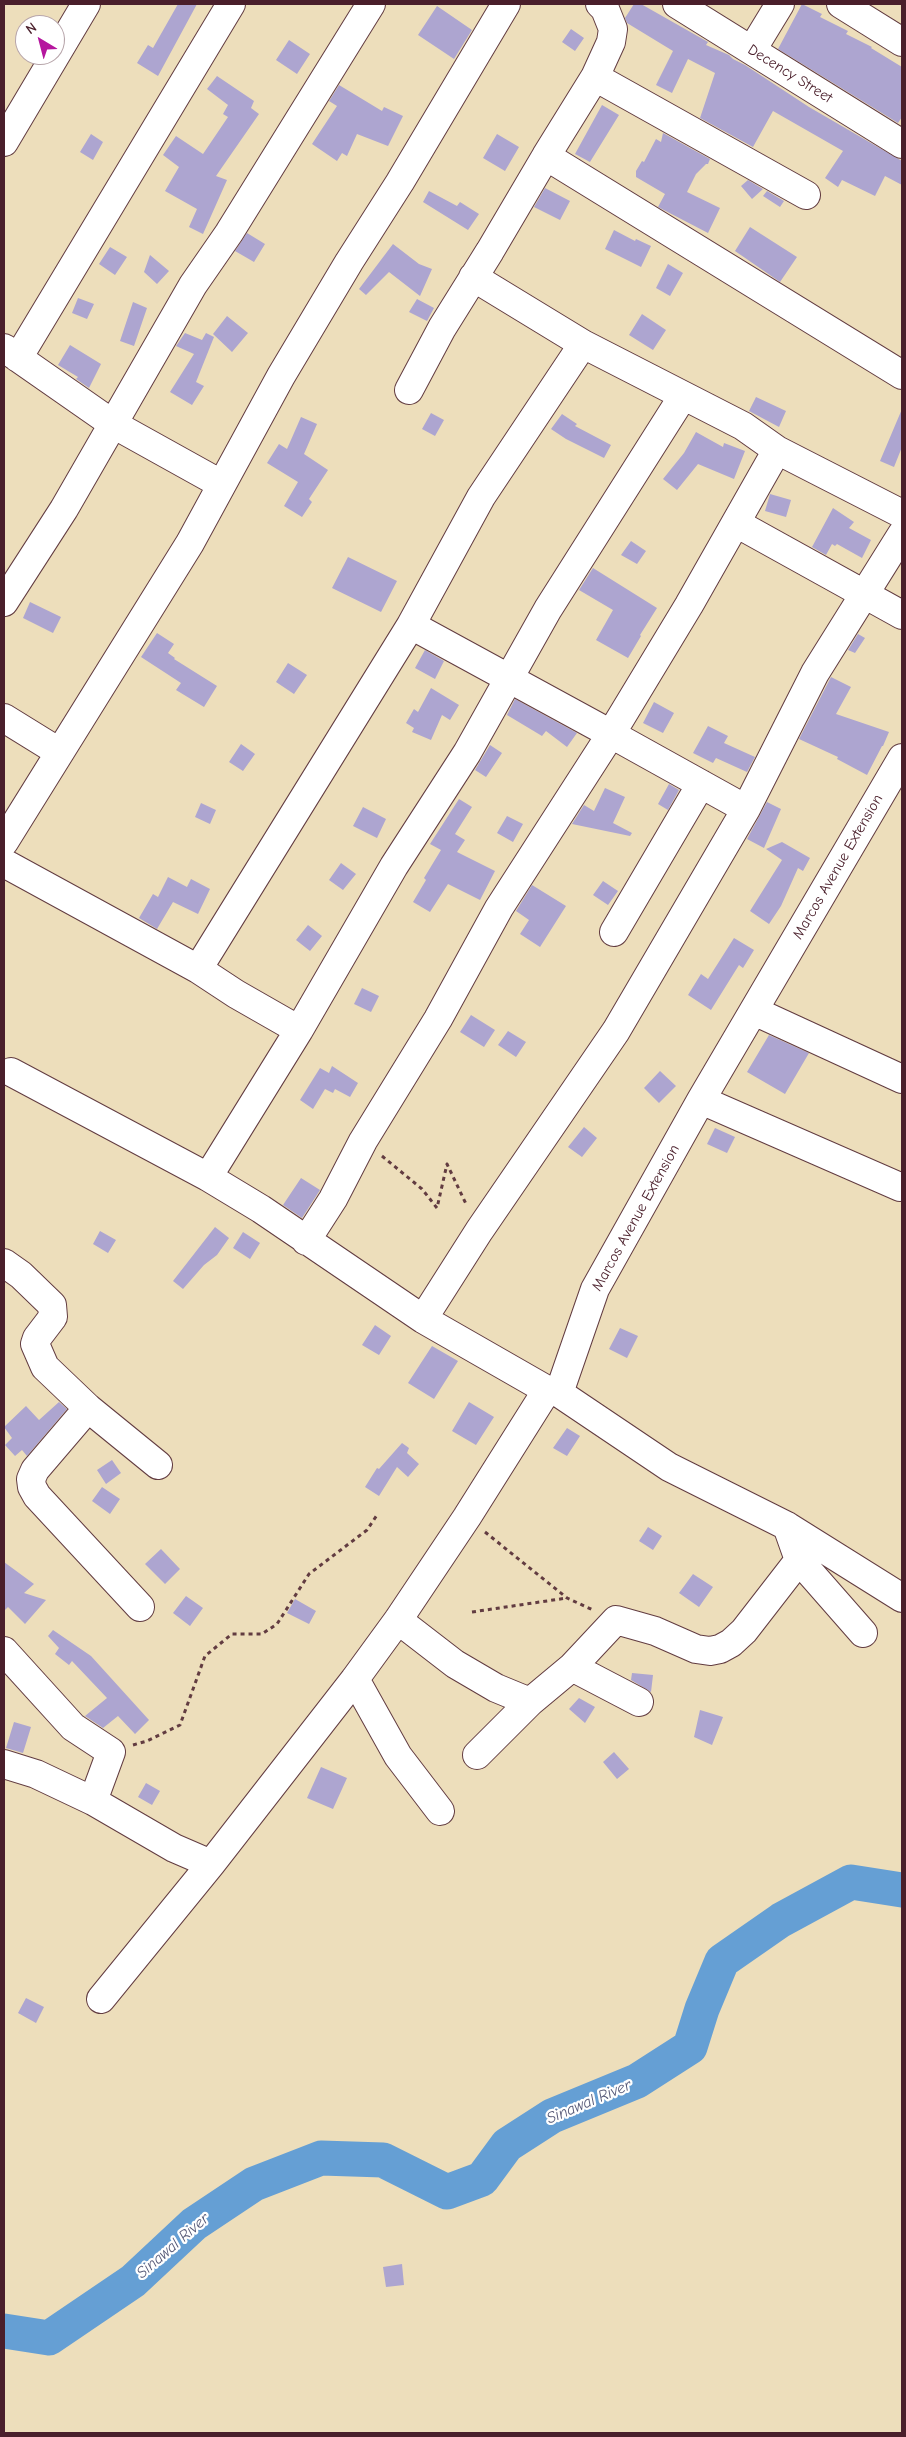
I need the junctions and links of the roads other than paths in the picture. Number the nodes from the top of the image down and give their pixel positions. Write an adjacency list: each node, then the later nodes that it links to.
1 (86, 4): 12 (street)
2 (231, 4): 18 (street)
3 (372, 4): 22 (street)
4 (506, 4): 24 (street)
5 (600, 4): 11 (street)
6 (679, 4): 10 (street, Decency Street)
7 (780, 4): 10 (street)
8 (841, 4): 9 (street)
9 (902, 42)
10 (752, 50): 13 (street, Decency Street)
11 (595, 77): 14 (street); 15 (street)
12 (4, 142)
13 (902, 144)
14 (546, 156): 16 (street); 19 (street)
15 (806, 195)
16 (473, 278): 17 (street); 20 (street)
17 (583, 344): 21 (street); 31 (street)
18 (11, 353): 22 (street)
19 (902, 375)
20 (409, 390)
21 (683, 396): 23 (street); 32 (street)
22 (113, 424): 24 (street); 29 (street)
23 (778, 450): 25 (street); 26 (street)
24 (221, 484): 35 (street)
25 (902, 514)
26 (736, 522): 28 (street); 34 (street)
27 (902, 534): 28 (street)
28 (864, 594): 30 (street); 38 (street)
29 (4, 602)
30 (902, 615)
31 (411, 625): 32 (street); 42 (street)
32 (509, 677): 34 (street); 44 (street)
33 (4, 718): 35 (street)
34 (611, 734): 37 (street); 50 (street)
35 (59, 752): 39 (street)
36 (902, 758): 43 (street, Marcos Avenue Extension)
37 (701, 784): 38 (street); 41 (street)
38 (746, 809): 52 (street)
39 (4, 842)
40 (4, 863): 42 (street)
41 (614, 932)
42 (198, 969): 44 (street)
43 (754, 1011): 46 (street); 47 (street, Marcos Avenue Extension)
44 (298, 1030): 48 (street)
45 (6, 1074): 48 (street)
46 (902, 1079)
47 (702, 1100): 49 (street); 53 (street, Marcos Avenue Extension)
48 (208, 1177): 50 (street)
49 (900, 1187)
50 (306, 1241): 52 (street)
51 (4, 1263): 54 (street)
52 (423, 1319): 53 (street)
53 (553, 1391): 56 (street); 60 (street, Marcos Avenue Extension)
54 (88, 1408): 55 (street); 59 (street)
55 (158, 1465)
56 (787, 1526): 57 (street); 58 (street)
57 (799, 1560): 61 (street); 63 (street)
58 (902, 1598)
59 (140, 1607)
60 (398, 1620): 64 (street, Marcos Avenue Extension); 65 (street)
61 (863, 1633)
62 (4, 1651): 69 (street)
63 (572, 1666): 65 (street); 66 (street)
64 (356, 1679): 70 (street); 71 (street, Marcos Avenue Extension)
65 (530, 1702): 67 (street)
66 (639, 1702)
67 (477, 1755)
68 (4, 1764): 69 (street)
69 (92, 1801): 71 (street)
70 (440, 1811)
71 (210, 1864): 72 (street, Marcos Avenue Extension)
72 (101, 1999)

